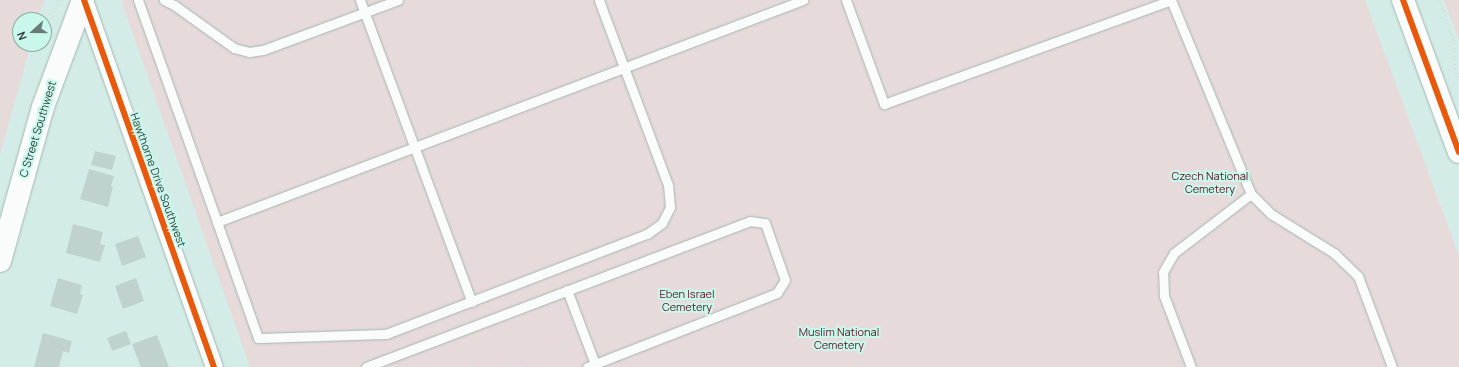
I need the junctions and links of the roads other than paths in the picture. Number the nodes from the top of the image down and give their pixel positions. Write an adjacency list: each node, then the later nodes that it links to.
1 (84, 0): 17 (main road, C Street Southwest); 21 (street, Hawthorne Drive Southwest)
2 (138, 0): 16 (lane)
3 (164, 0): 11 (lane)
4 (360, 0): 11 (lane)
5 (398, 0): 11 (lane)
6 (599, 0): 12 (lane)
7 (804, 0): 12 (lane)
8 (846, 0): 9 (lane)
9 (1171, 0): 15 (lane)
10 (1403, 0): 14 (main road)
11 (365, 12): 13 (lane)
12 (625, 68): 13 (lane); 19 (lane)
13 (415, 148): 16 (lane); 19 (lane)
14 (1459, 152)
15 (1251, 194): 23 (lane); 24 (lane)
16 (217, 222): 19 (lane)
17 (0, 261)
18 (567, 290): 20 (lane); 20 (lane); 22 (lane)
19 (472, 302)
20 (591, 365)
21 (214, 367)
22 (366, 367)
23 (1191, 367)
24 (1392, 367)

